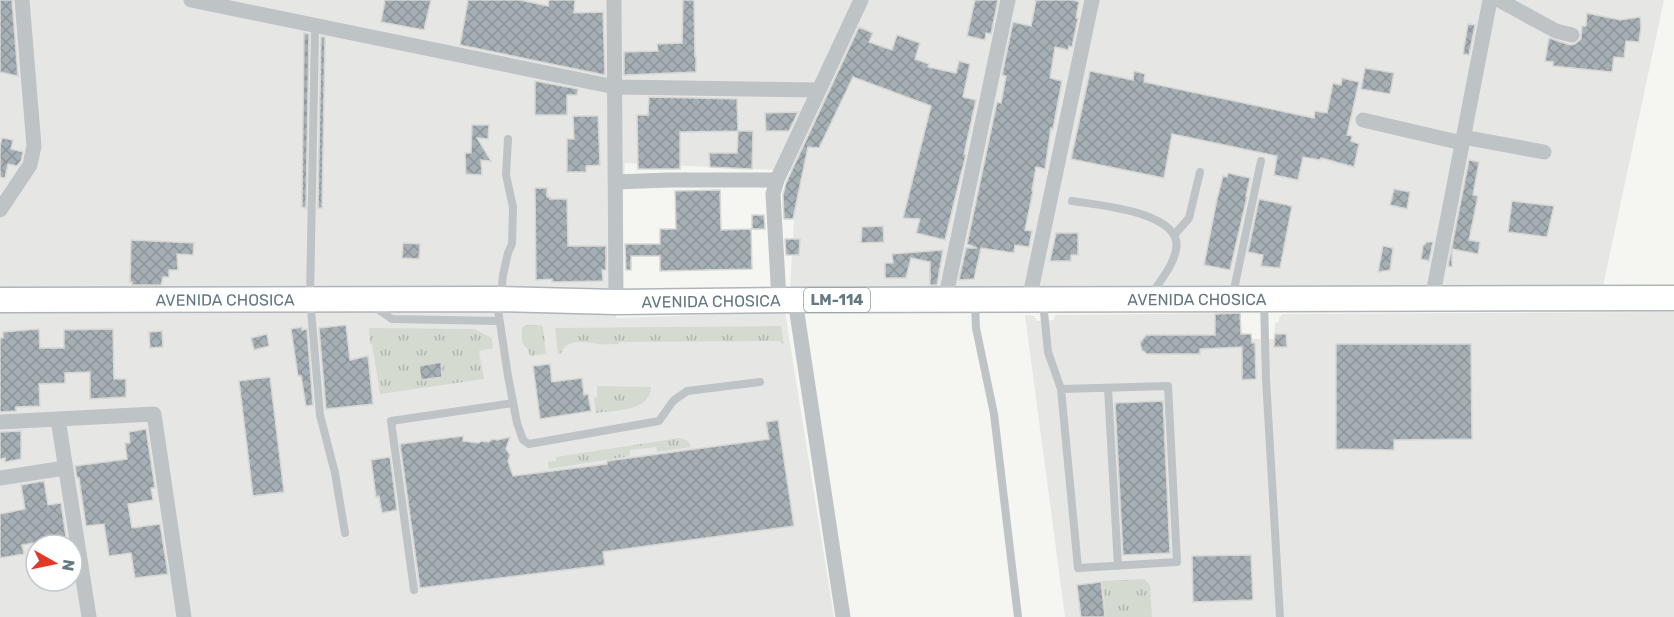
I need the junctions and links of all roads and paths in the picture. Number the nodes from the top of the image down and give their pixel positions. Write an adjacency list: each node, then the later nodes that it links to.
1 (22, 0): 22 (street)
2 (191, 0): 11 (street)
3 (614, 0): 11 (street)
4 (861, 0): 12 (street)
5 (1008, 0): 30 (street)
6 (1092, 0): 32 (street)
7 (1490, 0): 15 (street)
8 (1499, 0): 10 (street)
9 (315, 32): 24 (lane)
10 (1572, 35)
11 (615, 87): 12 (street); 20 (street)
12 (819, 90): 19 (street)
13 (1363, 120): 15 (street)
14 (508, 139): 36 (lane)
15 (1463, 140): 16 (street); 27 (street)
16 (1544, 152)
17 (1261, 161): 26 (lane)
18 (1200, 172): 23 (lane)
19 (777, 180): 20 (street); 29 (street)
20 (615, 182): 35 (street)
21 (1072, 201): 23 (lane)
22 (0, 210)
23 (1175, 234): 33 (lane)
24 (310, 298): 28 (main road, AVENIDA CHOSICA / LM-114); 36 (main road, AVENIDA CHOSICA / LM-114); 45 (lane)
25 (1674, 298): 27 (main road, AVENIDA CHOSICA / LM-114)
26 (1232, 299): 33 (main road, AVENIDA CHOSICA / LM-114); 34 (main road, AVENIDA CHOSICA / LM-114)
27 (1432, 299): 34 (main road, AVENIDA CHOSICA / LM-114)
28 (0, 300)
29 (787, 300): 30 (main road, AVENIDA CHOSICA / LM-114); 35 (main road, AVENIDA CHOSICA / LM-114); 50 (street)
30 (945, 300): 31 (main road, AVENIDA CHOSICA / LM-114)
31 (975, 300): 32 (main road, AVENIDA CHOSICA / LM-114); 51 (lane)
32 (1036, 300): 33 (main road, AVENIDA CHOSICA / LM-114); 39 (lane)
33 (1149, 300)
34 (1264, 300): 52 (lane)
35 (616, 302): 36 (main road, AVENIDA CHOSICA / LM-114)
36 (499, 306): 40 (lane)
37 (760, 382): 40 (lane)
38 (1108, 388): 39 (lane); 46 (lane); 46 (lane)
39 (1061, 389): 46 (lane)
40 (513, 402): 47 (lane)
41 (58, 419): 42 (street); 43 (street); 49 (street)
42 (0, 423)
43 (65, 468): 44 (street); 48 (street)
44 (0, 478)
45 (345, 534)
46 (1118, 566)
47 (414, 590)
48 (89, 617)
49 (184, 617)
50 (843, 617)
51 (1018, 617)
52 (1280, 617)

